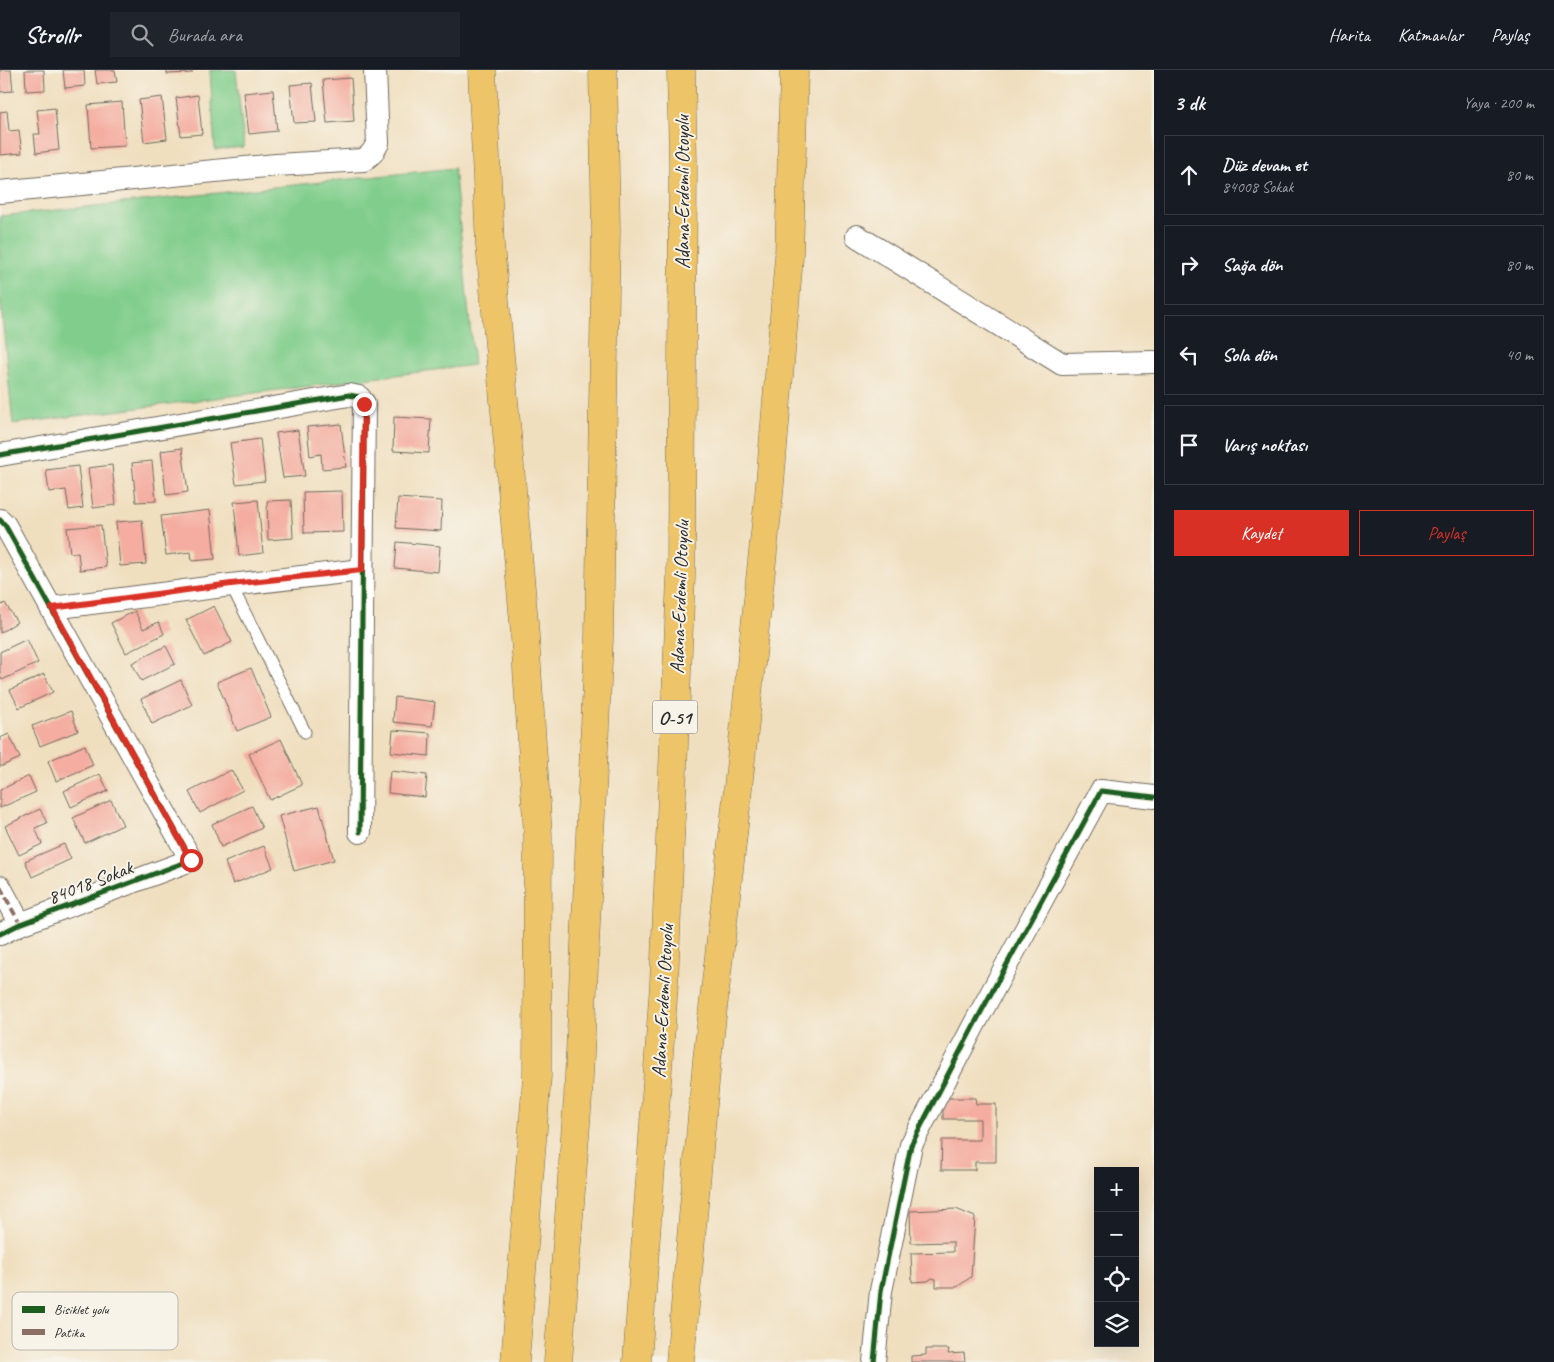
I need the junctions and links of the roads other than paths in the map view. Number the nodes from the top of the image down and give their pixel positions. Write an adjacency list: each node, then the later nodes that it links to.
1 (375, 70): 6 (street)
2 (482, 70): 20 (highway)
3 (602, 70): 21 (highway)
4 (681, 70): 22 (highway, Adana-Erdemli Otoyolu / O-51)
5 (794, 70): 23 (highway)
6 (0, 192)
7 (857, 236): 8 (street)
8 (1154, 362)
9 (0, 455): 11 (street)
10 (0, 520): 13 (street)
11 (362, 570): 12 (street); 16 (street)
12 (231, 584): 13 (street); 14 (lane)
13 (52, 608): 18 (street, 84018 Sokak)
14 (305, 732)
15 (1154, 797): 24 (street)
16 (360, 832)
17 (0, 887): 18 (street)
18 (20, 924): 19 (street, 84018 Sokak)
19 (0, 934)
20 (514, 1362)
21 (558, 1362)
22 (636, 1362)
23 (680, 1362)
24 (874, 1362)

